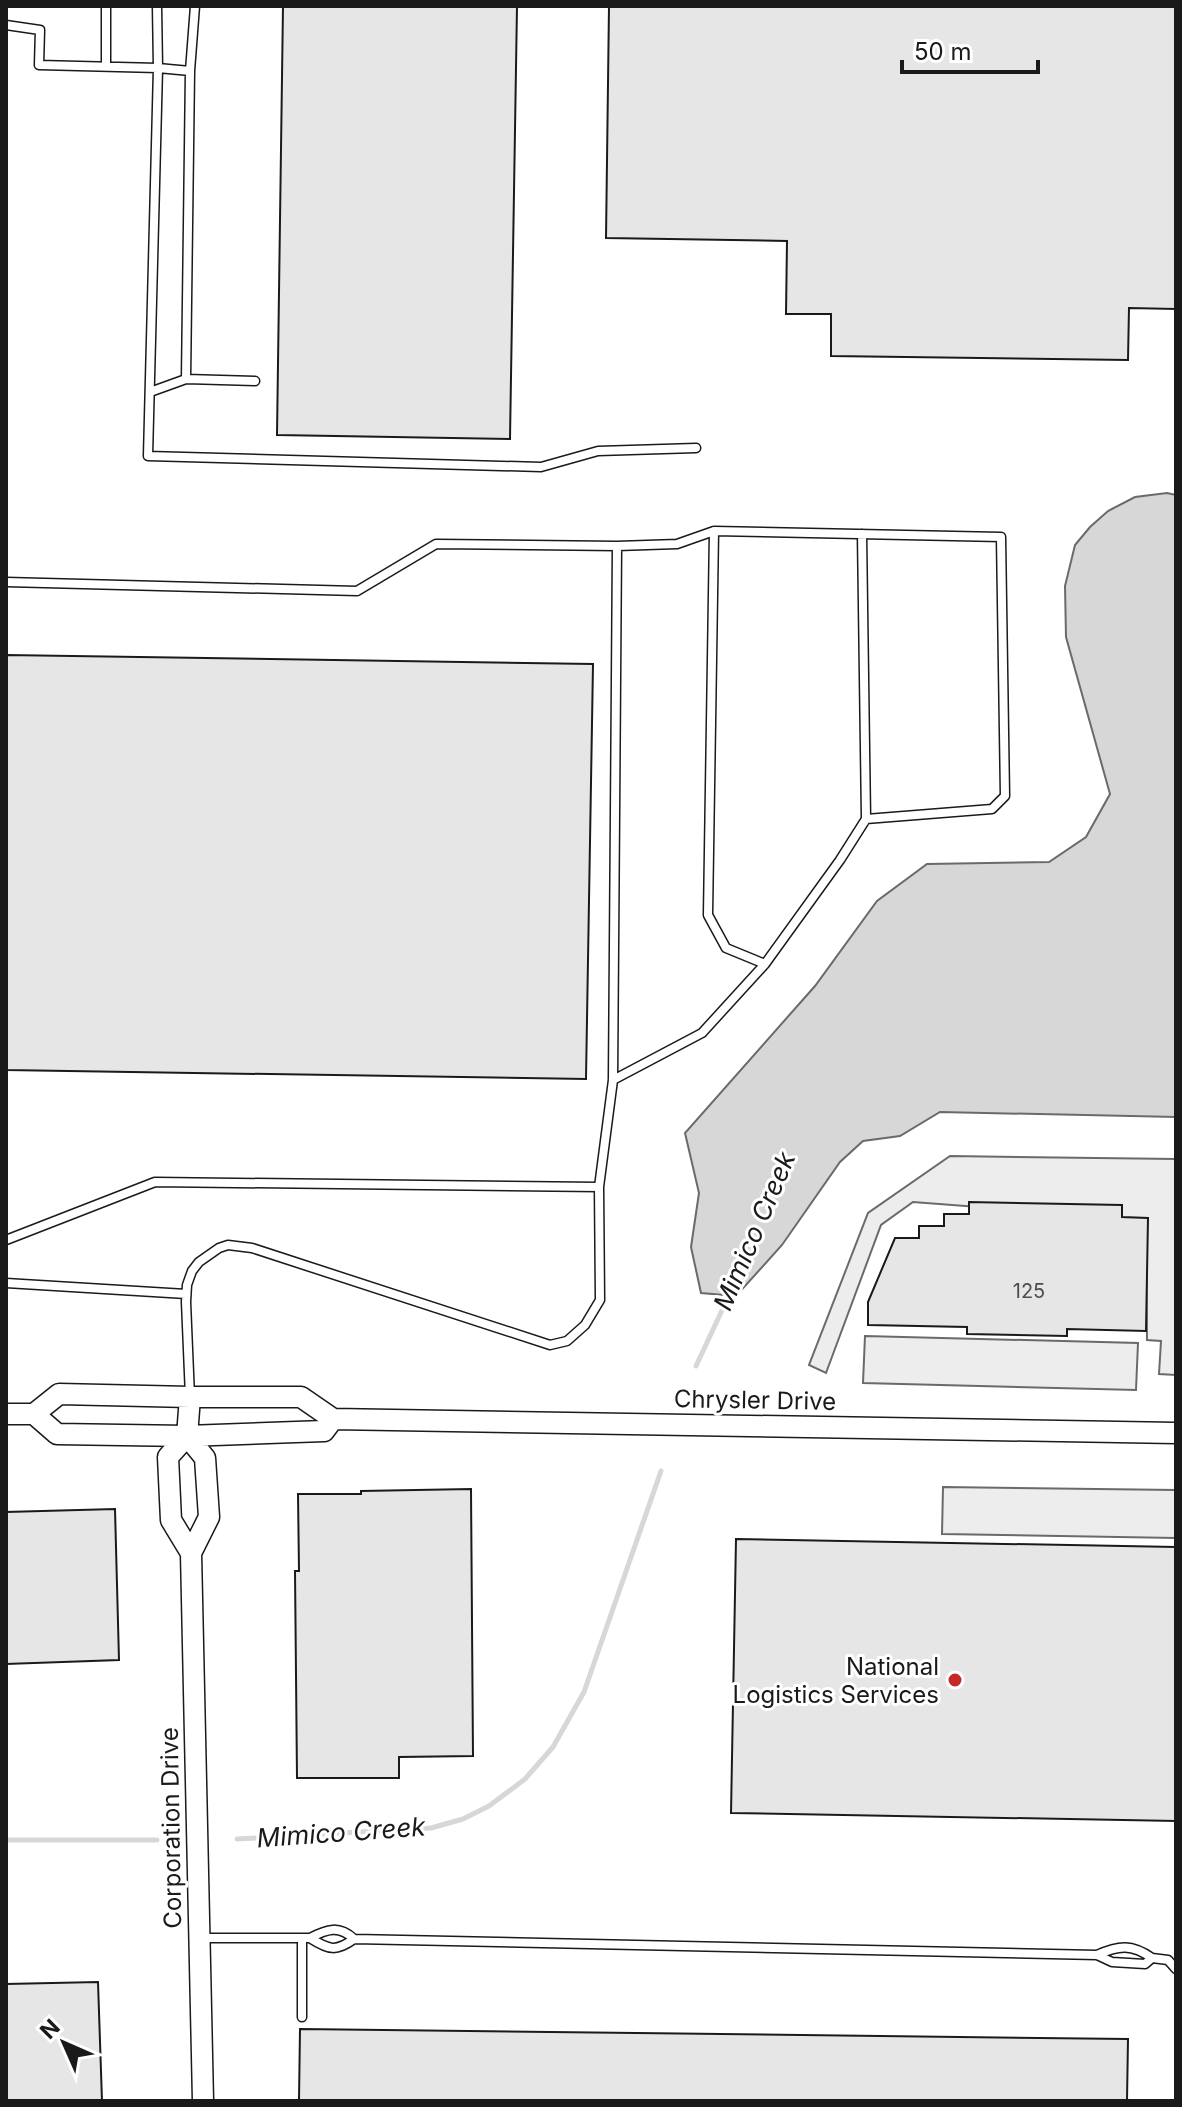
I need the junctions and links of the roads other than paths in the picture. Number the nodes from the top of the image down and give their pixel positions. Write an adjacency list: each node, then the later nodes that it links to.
1 (106, 6): 5 (lane)
2 (157, 6): 6 (lane)
3 (195, 6): 7 (lane)
4 (6, 25): 5 (lane)
5 (106, 66): 6 (lane)
6 (158, 68): 7 (lane); 10 (lane)
7 (190, 71): 8 (lane)
8 (186, 379): 9 (lane); 10 (lane)
9 (255, 381)
10 (150, 392): 11 (lane)
11 (696, 448)
12 (714, 531): 13 (lane); 14 (lane); 17 (lane)
13 (862, 534): 16 (lane); 16 (lane)
14 (617, 546): 15 (lane); 18 (lane)
15 (6, 582)
16 (866, 819): 17 (lane)
17 (765, 964): 18 (lane)
18 (613, 1080): 19 (lane)
19 (599, 1187): 20 (lane); 22 (lane)
20 (6, 1240)
21 (6, 1283): 22 (lane)
22 (186, 1294): 23 (lane)
23 (190, 1397): 25 (street); 26 (street); 28 (street, Corporation Drive)
24 (6, 1414): 25 (street)
25 (34, 1414): 28 (street, Chrysler Drive)
26 (333, 1419): 27 (street, Chrysler Drive); 28 (street, Chrysler Drive)
27 (1176, 1433)
28 (187, 1436): 29 (street, Corporation Drive); 29 (street, Corporation Drive)
29 (191, 1553): 30 (street, Corporation Drive)
30 (200, 1938): 31 (lane); 37 (street, Corporation Drive)
31 (306, 1938): 32 (lane); 32 (lane); 36 (lane)
32 (354, 1939): 33 (lane)
33 (1097, 1955): 34 (lane); 34 (lane)
34 (1152, 1958): 35 (lane)
35 (1176, 1969)
36 (302, 2017)
37 (203, 2101)

